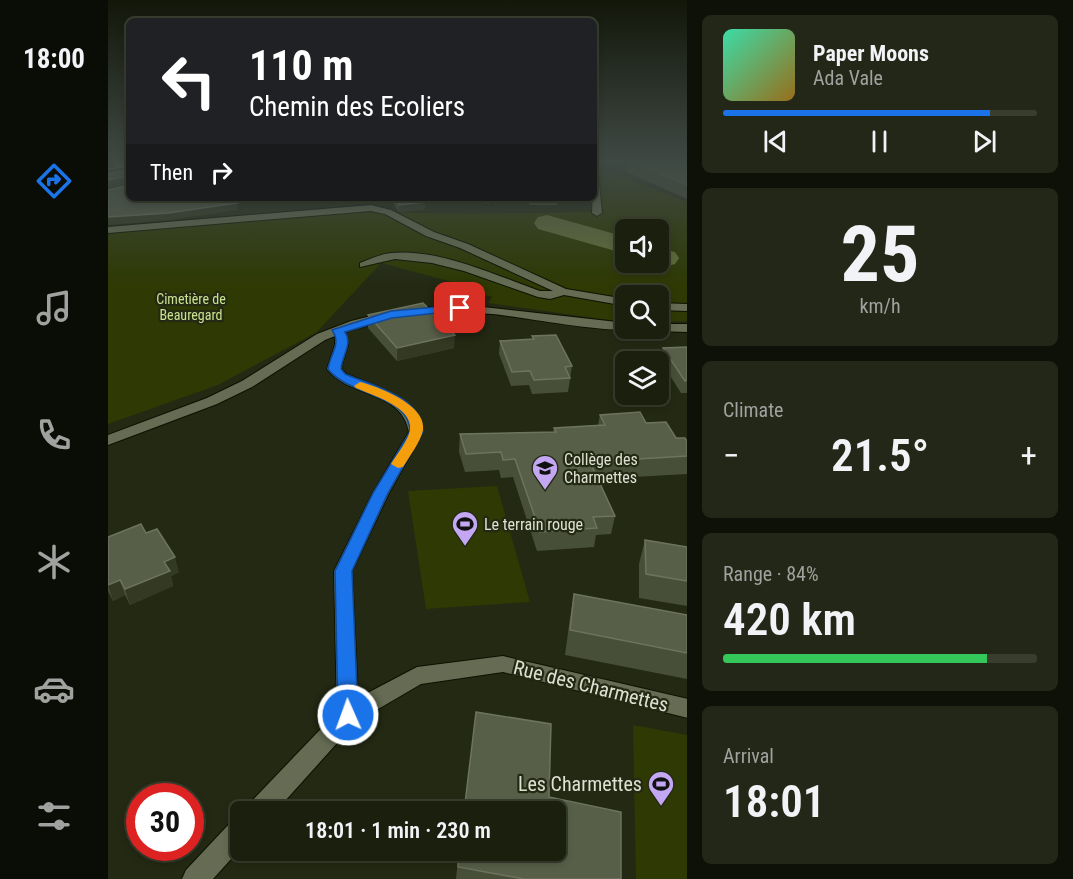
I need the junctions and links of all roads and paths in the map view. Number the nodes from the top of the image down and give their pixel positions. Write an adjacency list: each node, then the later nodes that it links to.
1 (596, 203): 2 (street)
2 (597, 213)
3 (108, 230): 5 (street)
4 (363, 265): 5 (street)
5 (563, 292): 6 (street)
6 (615, 301)
7 (669, 307): 8 (street)
8 (687, 308)
9 (615, 326): 12 (street)
10 (669, 328): 11 (street)
11 (687, 328)
12 (338, 330): 13 (street); 15 (street)
13 (108, 440)
14 (687, 709): 15 (street, Rue des Charmettes)
15 (348, 715): 16 (street, Rue des Charmettes)
16 (268, 801)
17 (230, 842): 18 (street)
18 (195, 879)

